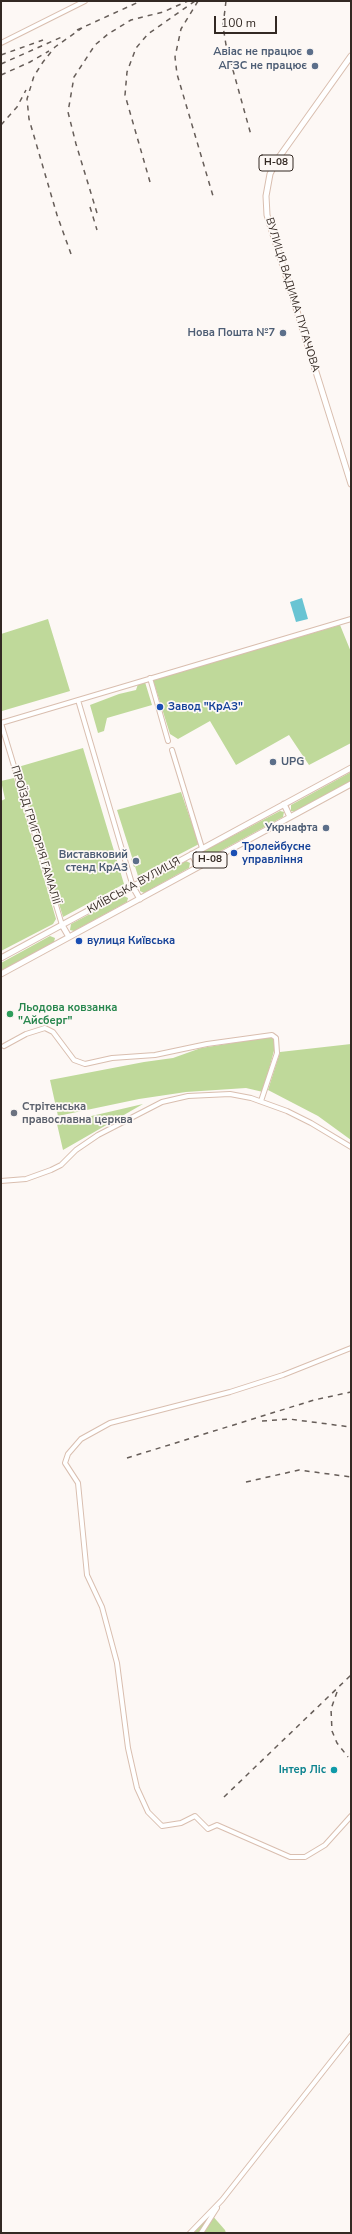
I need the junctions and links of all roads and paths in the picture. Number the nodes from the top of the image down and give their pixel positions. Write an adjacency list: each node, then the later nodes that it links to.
1 (84, 1): 2 (street)
2 (1, 43)
3 (351, 56): 4 (main road, ВУЛИЦЯ ВАДИМА ПУГАЧОВА / Н-08)
4 (351, 484)
5 (351, 619): 6 (street)
6 (150, 678): 7 (street); 9 (street)
7 (78, 700): 8 (street); 18 (street)
8 (1, 723): 20 (street, ПРОЇЗД ГРИГОРІЯ ГАМАЛІЇ)
9 (168, 741)
10 (172, 750): 15 (street)
11 (351, 768): 13 (main road, КИЇВСЬКА ВУЛИЦЯ / Н-08)
12 (351, 784): 14 (main road, КИЇВСЬКА ВУЛИЦЯ / Н-08)
13 (284, 804): 14 (main road); 15 (main road, КИЇВСЬКА ВУЛИЦЯ / Н-08)
14 (290, 817): 17 (main road, КИЇВСЬКА ВУЛИЦЯ / Н-08)
15 (202, 848): 16 (main road, КИЇВСЬКА ВУЛИЦЯ / Н-08)
16 (192, 854): 17 (main road); 18 (main road, КИЇВСЬКА ВУЛИЦЯ / Н-08)
17 (198, 866): 19 (main road, КИЇВСЬКА ВУЛИЦЯ / Н-08)
18 (133, 887): 19 (main road); 20 (main road, КИЇВСЬКА ВУЛИЦЯ / Н-08)
19 (140, 899): 21 (main road, КИЇВСЬКА ВУЛИЦЯ / Н-08)
20 (62, 925): 21 (main road); 22 (main road, КИЇВСЬКА ВУЛИЦЯ / Н-08)
21 (69, 937): 23 (main road, КИЇВСЬКА ВУЛИЦЯ / Н-08)
22 (1, 958)
23 (1, 974)
24 (4, 1046): 25 (street)
25 (261, 1101): 26 (street); 27 (street)
26 (351, 1147)
27 (1, 1181)
28 (351, 1348): 29 (street)
29 (351, 1816)
30 (351, 2036): 31 (street)
31 (222, 2200): 32 (street); 33 (street)
32 (190, 2233)
33 (200, 2233)

